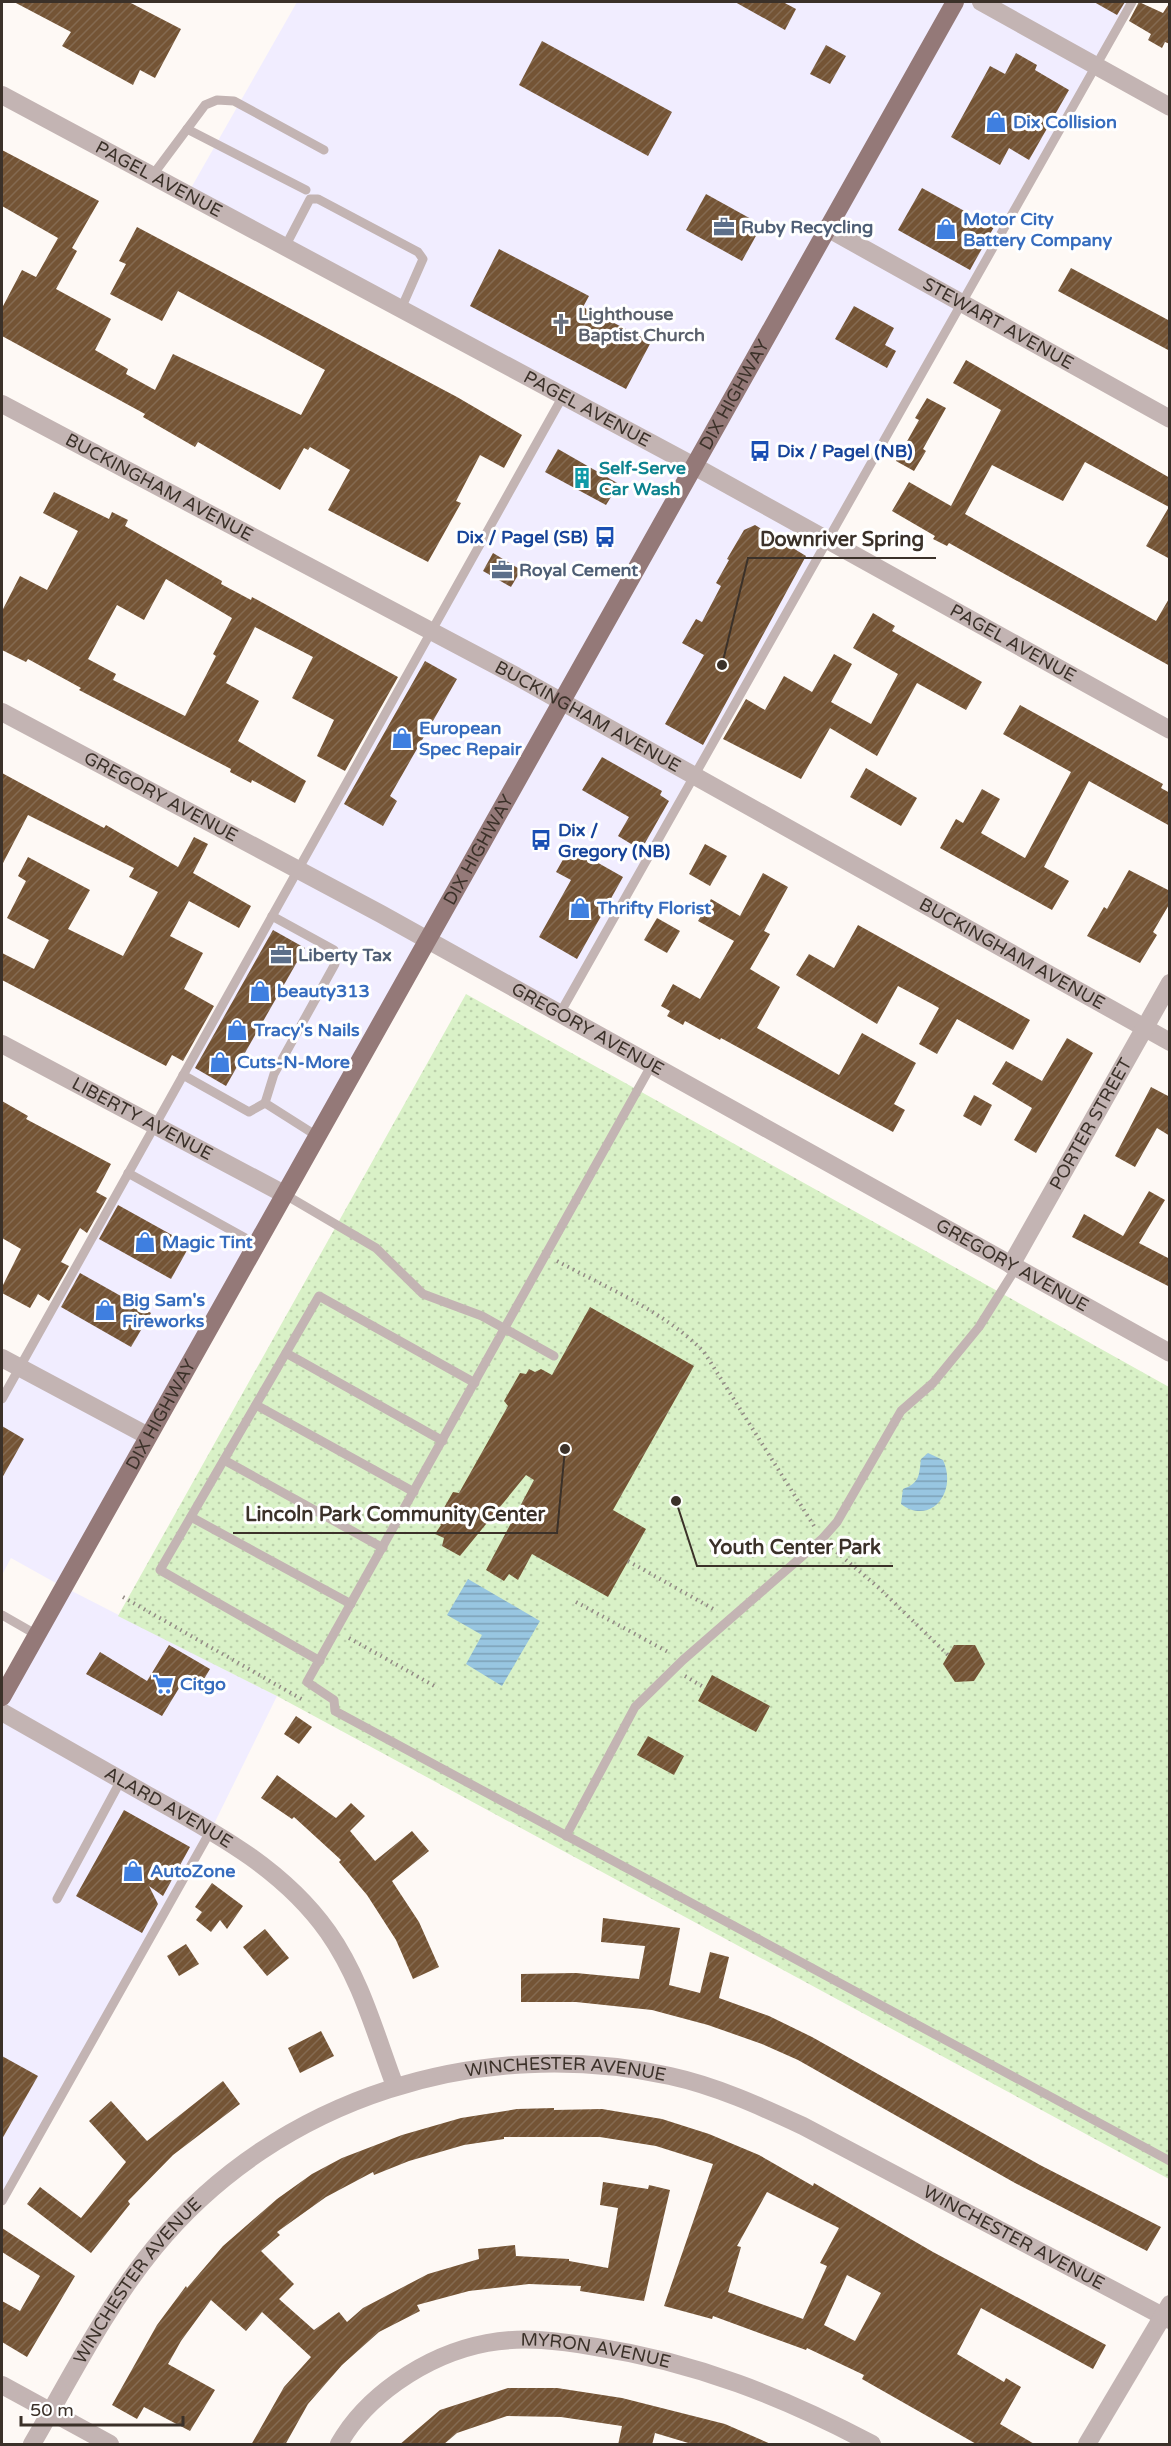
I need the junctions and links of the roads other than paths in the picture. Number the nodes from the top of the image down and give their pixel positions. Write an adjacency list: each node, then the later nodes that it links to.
1 (955, 2): 11 (main road, DIX HIGHWAY)
2 (981, 2): 4 (street)
3 (1132, 2): 4 (lane)
4 (1096, 66): 6 (street); 13 (lane)
5 (2, 95): 9 (street, PAGEL AVENUE)
6 (1170, 107)
7 (187, 129): 8 (lane); 9 (lane); 10 (lane)
8 (324, 150)
9 (152, 176): 12 (street, PAGEL AVENUE)
10 (306, 190)
11 (827, 228): 13 (street, STEWART AVENUE); 18 (main road, DIX HIGHWAY)
12 (285, 247): 14 (street, PAGEL AVENUE); 14 (lane)
13 (962, 303): 17 (street, STEWART AVENUE); 19 (lane)
14 (401, 309): 15 (street, PAGEL AVENUE)
15 (563, 396): 18 (street, PAGEL AVENUE); 20 (lane)
16 (2, 404): 20 (street, BUCKINGHAM AVENUE)
17 (1170, 419)
18 (694, 466): 19 (street, PAGEL AVENUE); 21 (main road, DIX HIGHWAY)
19 (828, 540): 23 (street, PAGEL AVENUE); 24 (lane)
20 (431, 632): 21 (street, BUCKINGHAM AVENUE); 25 (lane)
21 (561, 703): 24 (street, BUCKINGHAM AVENUE); 27 (main road, DIX HIGHWAY)
22 (2, 712): 25 (street, GREGORY AVENUE)
23 (1170, 730)
24 (694, 777): 29 (lane); 30 (street, BUCKINGHAM AVENUE)
25 (298, 869): 26 (lane); 27 (street, GREGORY AVENUE)
26 (272, 916): 34 (lane); 35 (lane)
27 (427, 940): 29 (street, GREGORY AVENUE); 37 (main road, DIX HIGHWAY)
28 (1170, 983): 30 (street, PORTER STREET)
29 (559, 1015): 33 (street, GREGORY AVENUE)
30 (1144, 1028): 31 (street, BUCKINGHAM AVENUE); 41 (street, PORTER STREET)
31 (1170, 1042)
32 (2, 1044): 36 (street, LIBERTY AVENUE)
33 (651, 1066): 41 (street, GREGORY AVENUE); 42 (lane)
34 (183, 1075): 35 (lane); 36 (lane)
35 (265, 1103): 37 (lane)
36 (155, 1126): 38 (lane); 39 (street, LIBERTY AVENUE)
37 (317, 1136): 39 (main road, DIX HIGHWAY)
38 (128, 1173): 40 (lane); 47 (lane)
39 (284, 1194): 40 (main road, DIX HIGHWAY); 42 (lane)
40 (256, 1244): 51 (main road, DIX HIGHWAY)
41 (1014, 1266): 44 (street, GREGORY AVENUE); 65 (lane)
42 (505, 1329): 45 (lane); 48 (lane)
43 (286, 1353): 48 (lane); 50 (lane); 52 (lane)
44 (1170, 1353)
45 (554, 1356)
46 (2, 1358): 47 (street)
47 (19, 1368): 49 (lane); 51 (street)
48 (475, 1383): 52 (lane)
49 (2, 1399)
50 (256, 1405): 53 (lane); 54 (lane)
51 (148, 1436): 59 (main road, DIX HIGHWAY)
52 (443, 1440): 54 (lane)
53 (224, 1460): 55 (lane); 56 (lane)
54 (414, 1492): 56 (lane)
55 (191, 1516): 57 (lane); 60 (lane)
56 (383, 1548): 57 (lane)
57 (351, 1604): 60 (lane)
58 (2, 1615): 59 (lane)
59 (37, 1635): 61 (main road, DIX HIGHWAY)
60 (320, 1661): 65 (lane)
61 (2, 1697)
62 (2, 1712): 63 (street, ALARD AVENUE)
63 (121, 1780): 64 (street, ALARD AVENUE); 66 (lane)
64 (211, 1830): 67 (street, ALARD AVENUE); 69 (lane)
65 (566, 1836): 68 (lane)
66 (57, 1899)
67 (395, 2086): 70 (street, WINCHESTER AVENUE); 72 (street, WINCHESTER AVENUE)
68 (1170, 2160)
69 (2, 2201)
70 (1167, 2314): 77 (street)
71 (2, 2385): 72 (street)
72 (51, 2413): 73 (street, WINCHESTER AVENUE); 74 (street)
73 (32, 2445)
74 (110, 2445)
75 (339, 2445): 76 (street, MYRON AVENUE)
76 (872, 2445)
77 (1087, 2445)

